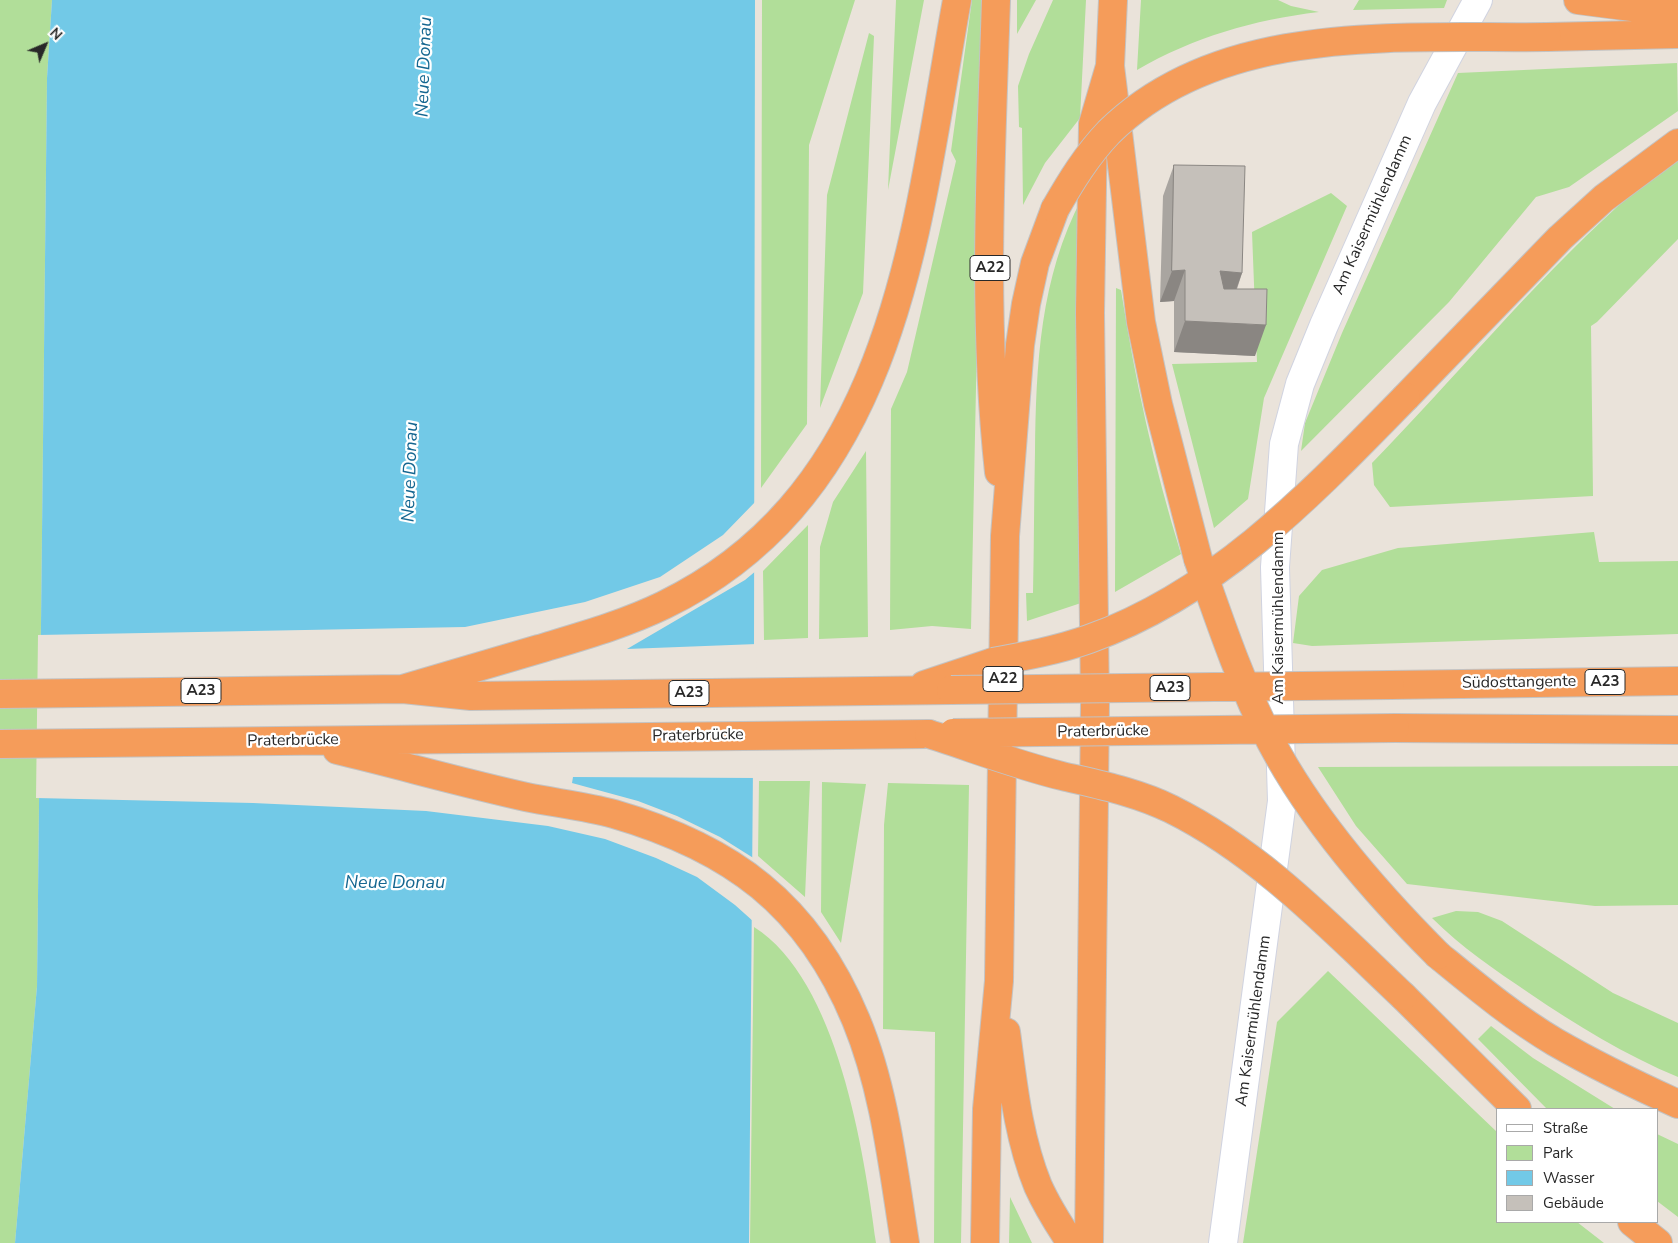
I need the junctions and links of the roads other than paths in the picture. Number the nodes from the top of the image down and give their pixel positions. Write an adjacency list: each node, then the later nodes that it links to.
1 (957, 0): 12 (highway)
2 (996, 0): 10 (highway, A22)
3 (1113, 0): 8 (highway)
4 (1478, 0): 27 (street, Am Kaisermühlendamm)
5 (1578, 0): 6 (highway)
6 (1678, 13)
7 (1678, 34): 10 (highway, bridge)
8 (1110, 66): 20 (highway, bridge); 26 (highway)
9 (1678, 143): 13 (highway, bridge)
10 (1005, 536): 19 (highway, A22)
11 (1678, 681): 13 (highway, Südosttangente / A23, bridge)
12 (403, 689): 13 (highway, A23); 14 (highway, A23)
13 (906, 690)
14 (0, 694)
15 (1678, 730): 16 (highway, Praterbrücke, bridge)
16 (929, 734): 17 (highway, Praterbrücke); 21 (highway, bridge)
17 (299, 740): 18 (highway, Praterbrücke); 23 (highway)
18 (0, 744)
19 (999, 981): 24 (highway); 25 (highway)
20 (1678, 1104)
21 (1516, 1108)
22 (1633, 1223): 28 (highway)
23 (905, 1243)
24 (985, 1243)
25 (1071, 1243)
26 (1089, 1243)
27 (1223, 1243)
28 (1658, 1243)

